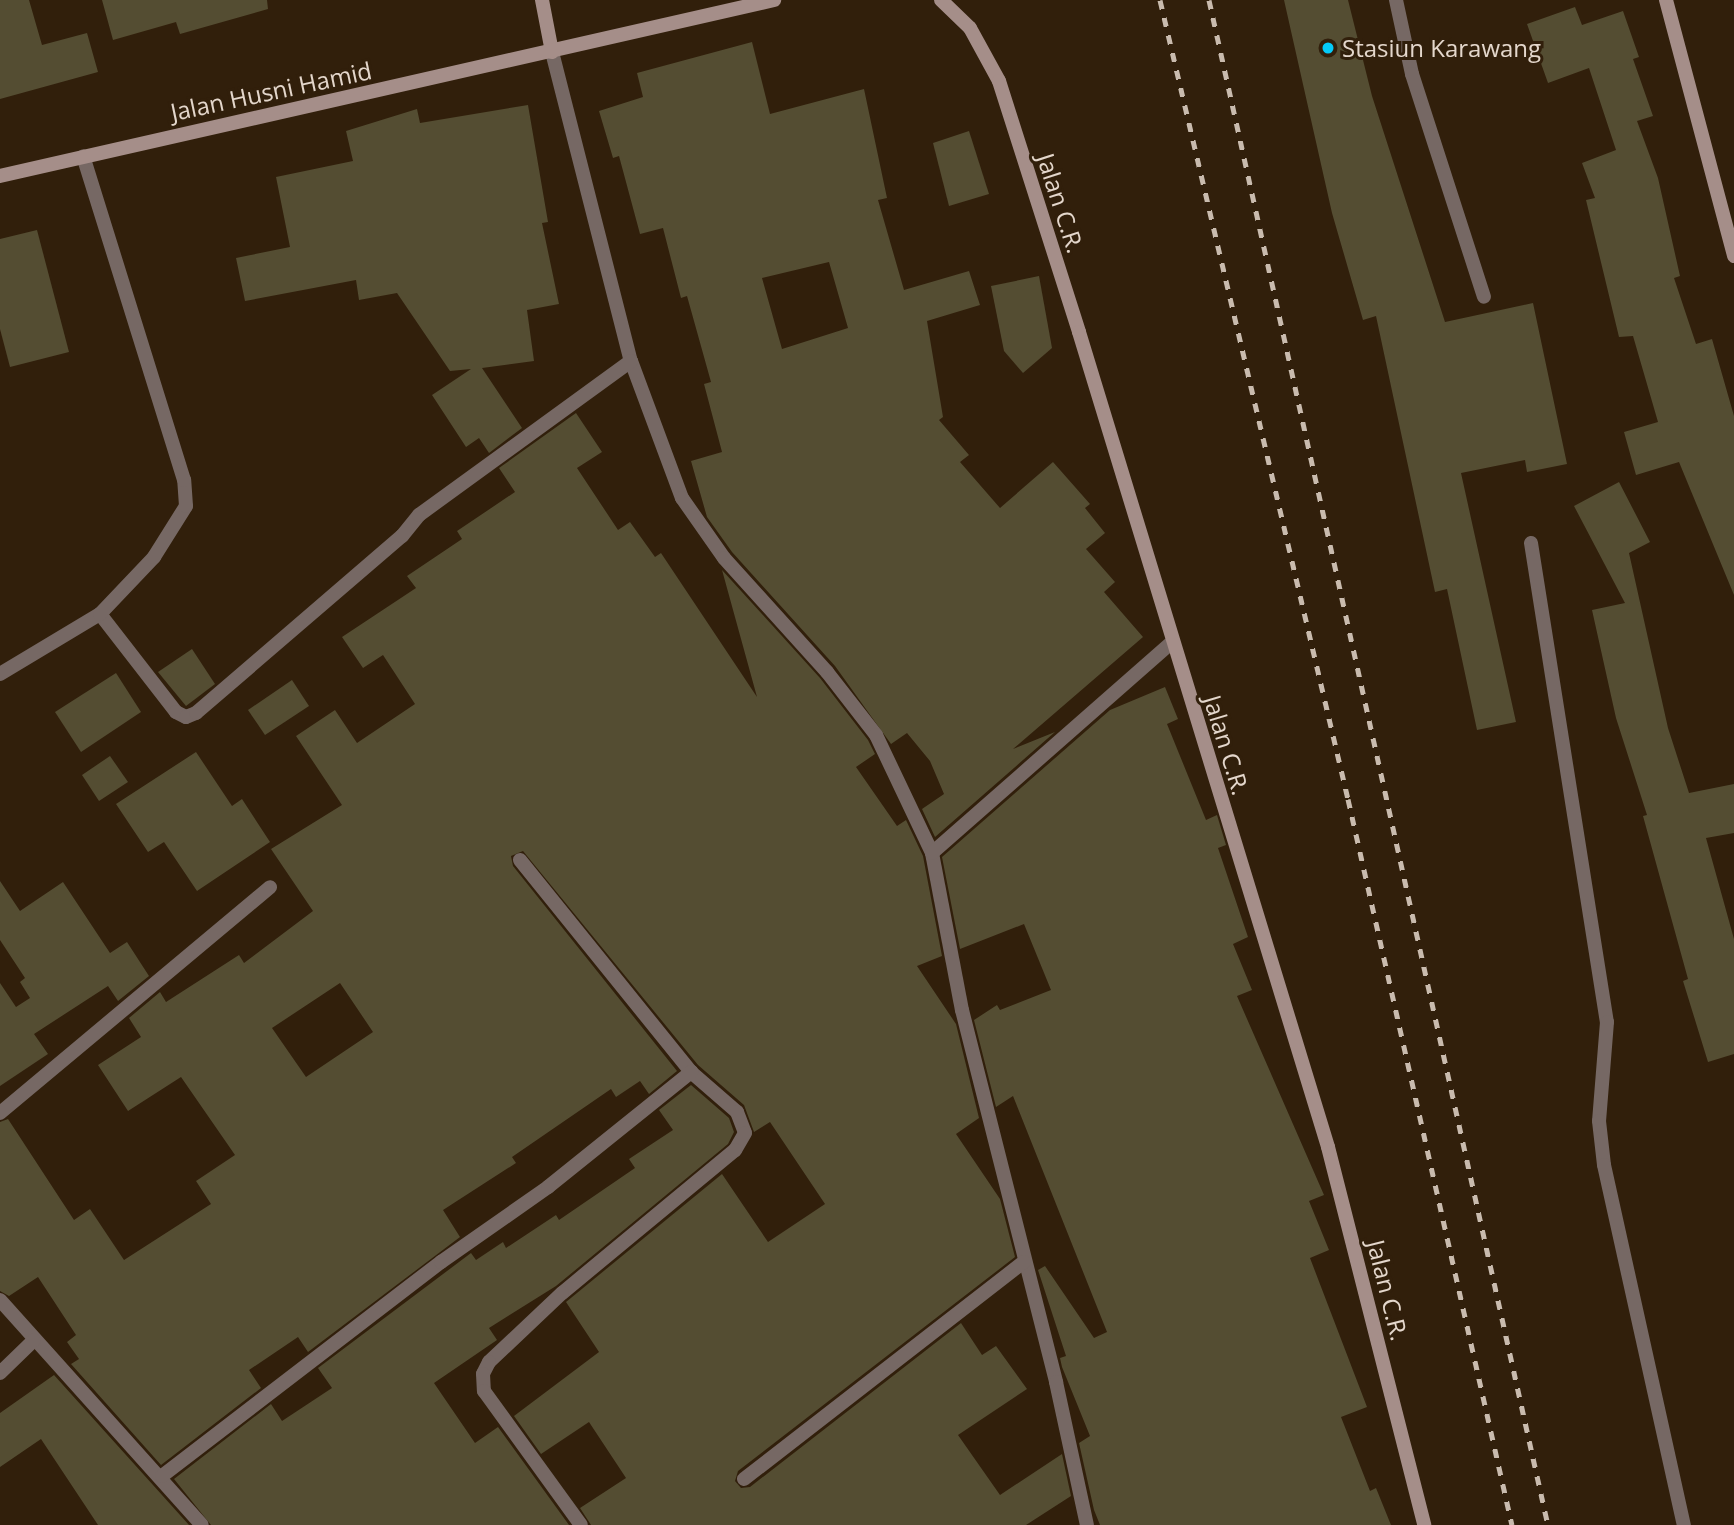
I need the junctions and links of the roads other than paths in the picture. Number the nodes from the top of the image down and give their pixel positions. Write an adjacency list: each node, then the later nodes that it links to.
1 (542, 0): 6 (street)
2 (774, 0): 6 (street)
3 (1396, 0): 10 (street)
4 (1666, 0): 9 (street)
5 (947, 1): 14 (street, Jalan C.R.)
6 (552, 52): 7 (street, Jalan Husni Hamid); 11 (street)
7 (83, 156): 8 (street, Jalan Husni Hamid); 13 (street)
8 (0, 176)
9 (1734, 256)
10 (1484, 297)
11 (631, 361): 13 (street); 16 (street)
12 (1531, 543): 31 (street)
13 (100, 614): 15 (street)
14 (1172, 642): 16 (street); 30 (street, Jalan C.R.)
15 (0, 674)
16 (932, 853): 21 (street)
17 (520, 860): 19 (street)
18 (270, 887): 20 (street)
19 (691, 1072): 25 (street); 28 (street)
20 (0, 1113)
21 (1024, 1262): 26 (street); 29 (street)
22 (0, 1300): 23 (street)
23 (34, 1340): 24 (street); 25 (street)
24 (0, 1373)
25 (162, 1476): 27 (street)
26 (744, 1479)
27 (202, 1525)
28 (581, 1525)
29 (1087, 1525)
30 (1424, 1525)
31 (1684, 1525)

